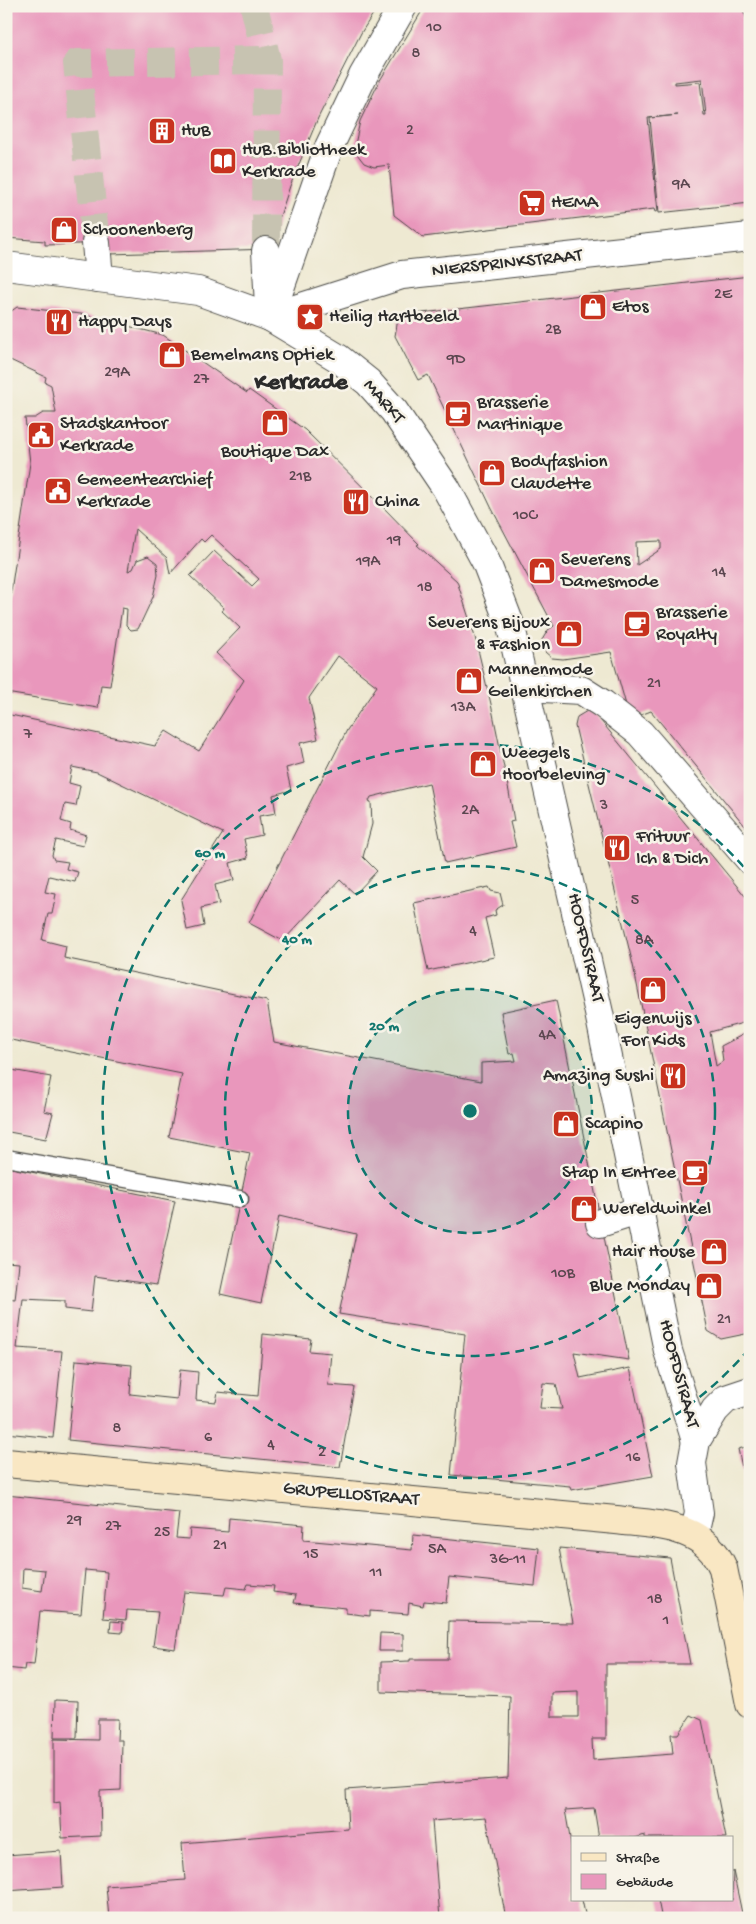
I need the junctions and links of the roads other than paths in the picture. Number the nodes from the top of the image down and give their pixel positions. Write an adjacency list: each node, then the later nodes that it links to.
1 (403, 6): 7 (street)
2 (750, 236): 7 (street, NIERSPRINKSTRAAT)
3 (96, 243): 6 (street)
4 (266, 251): 7 (street)
5 (6, 266): 6 (street, MARKT)
6 (99, 278): 7 (street, MARKT)
7 (270, 317): 8 (street, MARKT)
8 (525, 687): 9 (street); 12 (street, HOOFDSTRAAT)
9 (750, 860)
10 (6, 1158): 11 (lane)
11 (240, 1199)
12 (641, 1210): 13 (street); 15 (street, HOOFDSTRAAT)
13 (600, 1223)
14 (750, 1391): 15 (street)
15 (696, 1441): 17 (street, HOOFDSTRAAT)
16 (6, 1463): 17 (main road, GRUPELLOSTRAAT)
17 (694, 1535): 18 (main road)
18 (750, 1704)

